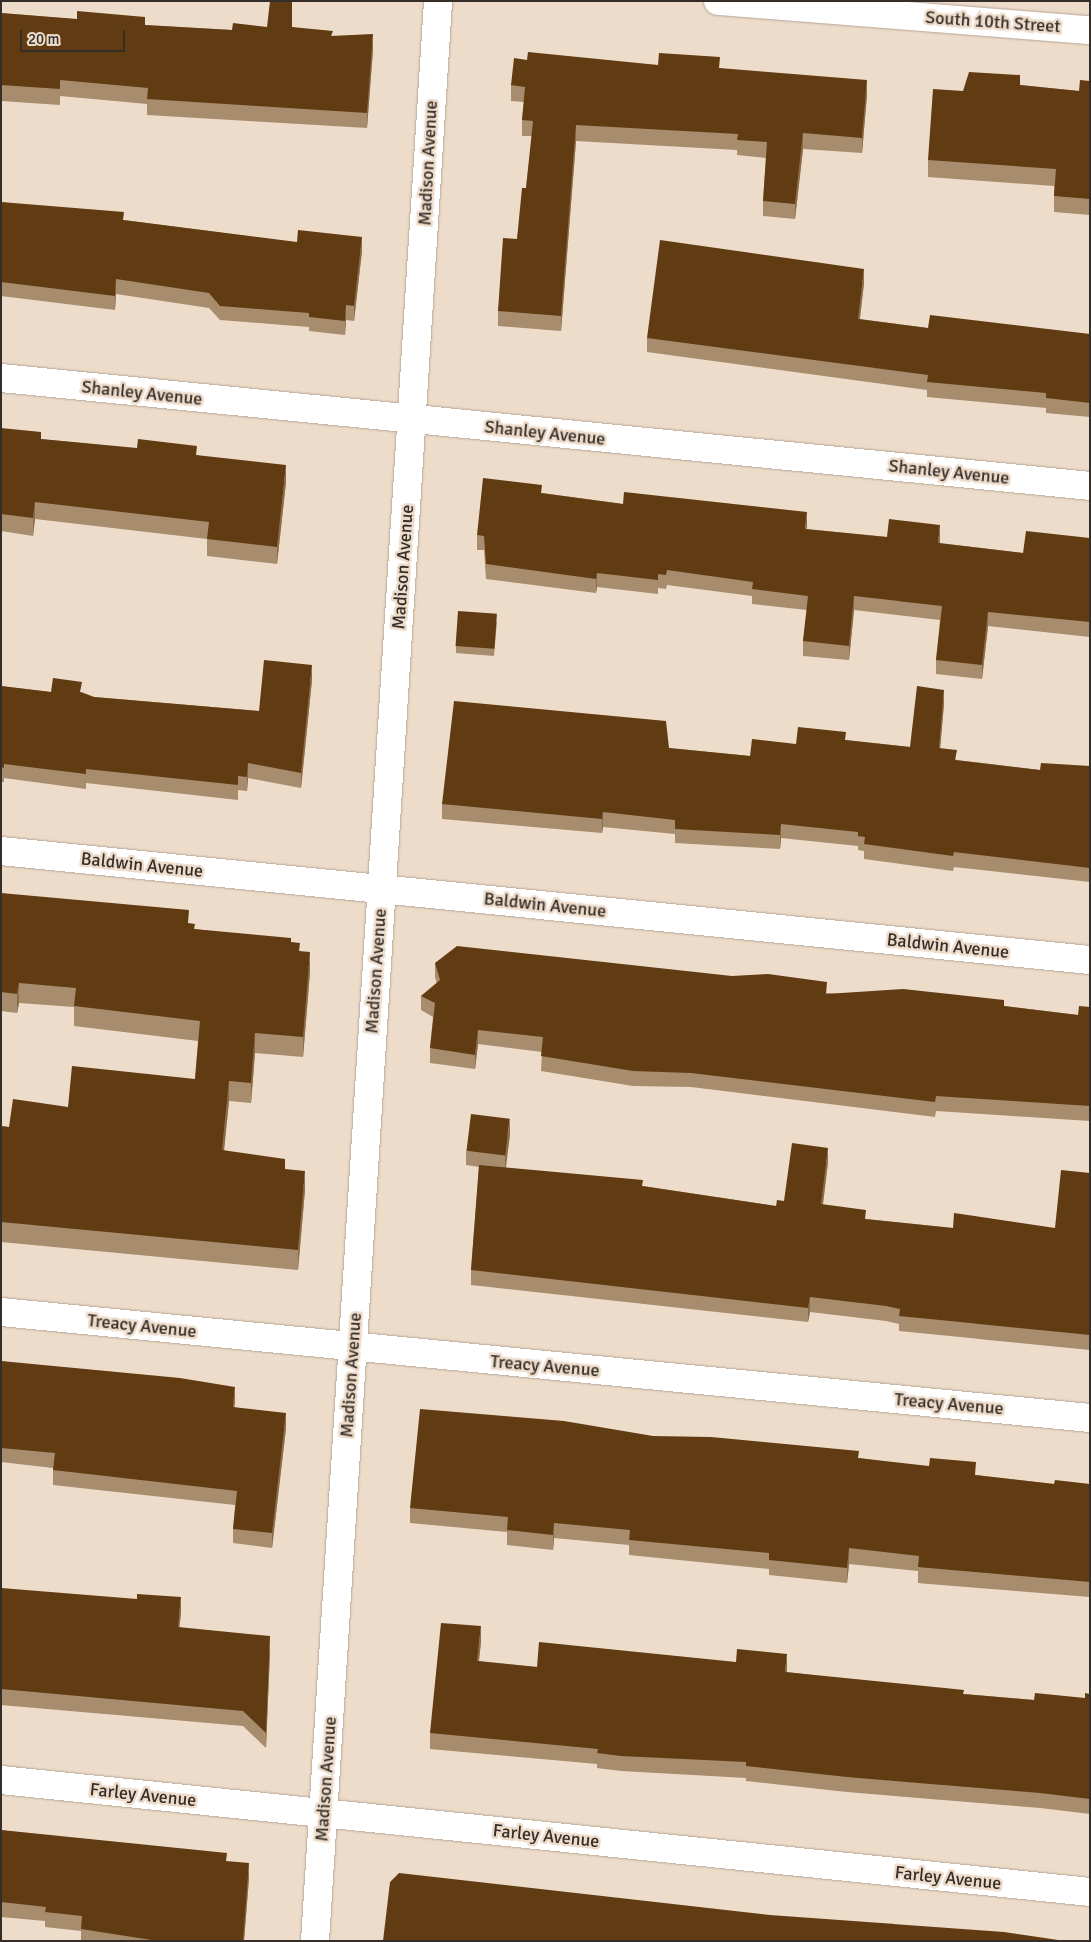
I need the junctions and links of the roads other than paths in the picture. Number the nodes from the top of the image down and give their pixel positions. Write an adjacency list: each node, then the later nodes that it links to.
1 (438, 1): 5 (street, Madison Avenue)
2 (718, 1): 3 (street, South 10th Street)
3 (1090, 30)
4 (1, 378): 5 (street, Shanley Avenue)
5 (412, 420): 6 (street, Shanley Avenue); 8 (street, Madison Avenue)
6 (1090, 486)
7 (1, 851): 8 (street, Baldwin Avenue)
8 (381, 889): 9 (street, Baldwin Avenue); 11 (street, Madison Avenue)
9 (1090, 960)
10 (1, 1312): 11 (street, Treacy Avenue)
11 (353, 1348): 12 (street, Treacy Avenue); 14 (street, Madison Avenue)
12 (1090, 1418)
13 (1, 1780): 14 (street, Farley Avenue)
14 (324, 1813): 15 (street, Farley Avenue); 16 (street, Madison Avenue)
15 (1090, 1892)
16 (315, 1941)

